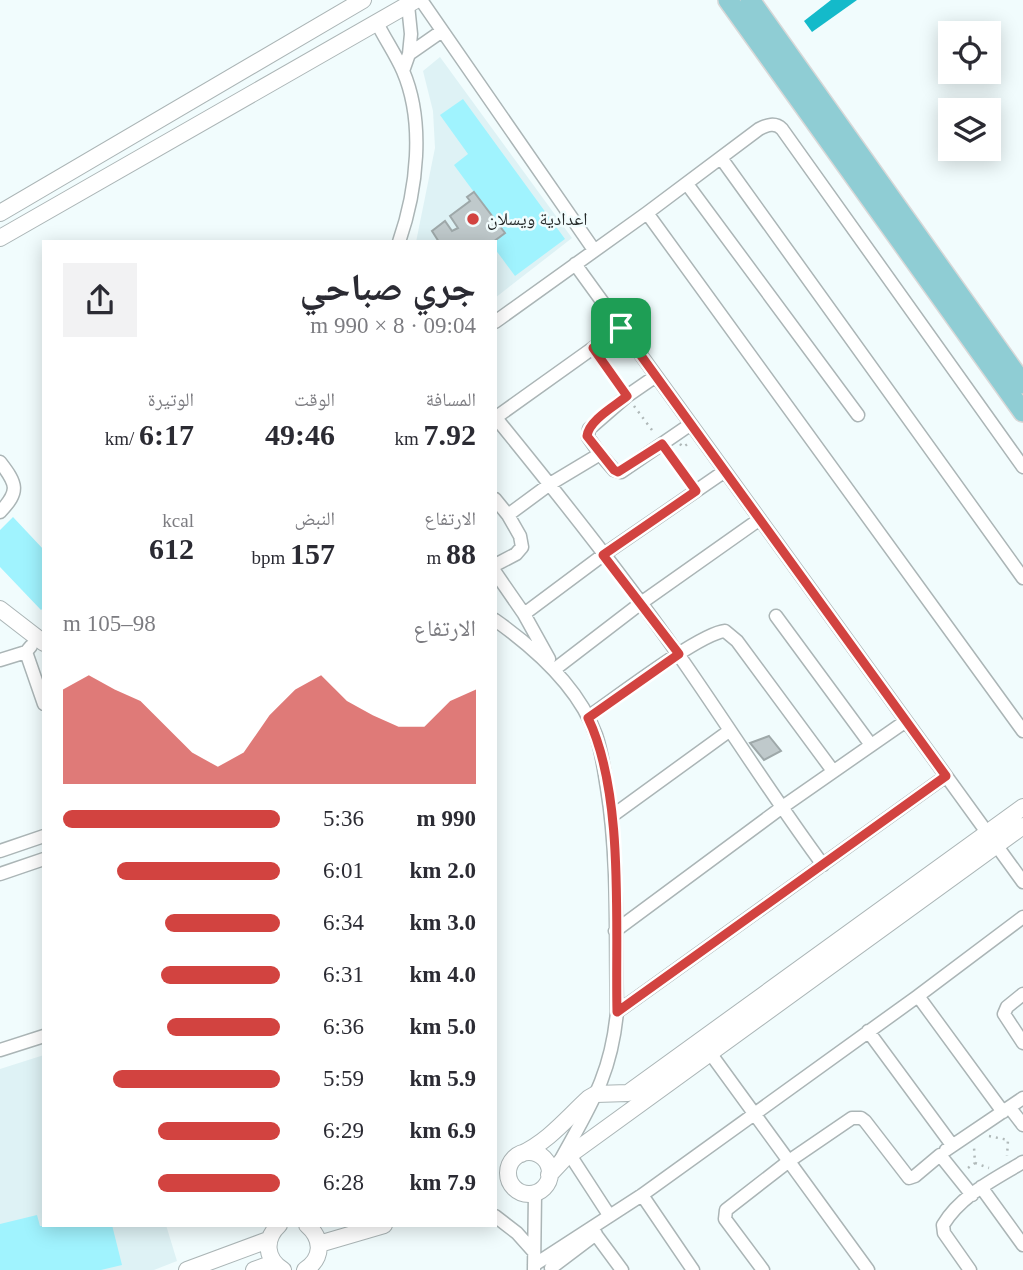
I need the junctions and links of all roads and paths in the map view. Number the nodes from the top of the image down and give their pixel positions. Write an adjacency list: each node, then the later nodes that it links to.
1 (363, 0): 11 (street)
2 (727, 0): 23 (main road)
3 (750, 0): 21 (main road)
4 (415, 2): 5 (street); 6 (street); 7 (street)
5 (377, 23): 8 (street); 13 (street)
6 (442, 31): 7 (street); 15 (street)
7 (409, 54): 8 (street)
8 (403, 71): 14 (street)
9 (721, 158): 10 (street); 31 (street); 42 (street)
10 (687, 184): 12 (street); 24 (street)
11 (0, 213)
12 (647, 214): 15 (street); 57 (street)
13 (0, 238)
14 (399, 240)
15 (594, 250): 16 (street)
16 (575, 264): 17 (street); 18 (street)
17 (497, 321)
18 (621, 328): 19 (street); 20 (street)
19 (593, 348): 22 (path); 25 (street)
20 (656, 376): 22 (street); 27 (street)
21 (1023, 384)
22 (627, 396): 28 (path); 29 (street)
23 (1023, 412)
24 (858, 415)
25 (497, 417)
26 (497, 419): 33 (street)
27 (691, 424): 28 (street); 32 (street)
28 (662, 444): 29 (street); 34 (path)
29 (600, 454): 33 (street)
30 (0, 463): 36 (street)
31 (1023, 467)
32 (725, 471): 34 (street); 38 (street)
33 (550, 484): 37 (street); 39 (street)
34 (696, 491): 39 (street)
35 (497, 501): 37 (street)
36 (0, 512)
37 (508, 515): 40 (street)
38 (760, 519): 43 (street); 55 (street)
39 (603, 555): 43 (street); 45 (street)
40 (497, 564)
41 (497, 575): 45 (street)
42 (1023, 578)
43 (641, 603): 50 (street); 52 (street)
44 (0, 609): 48 (street)
45 (524, 614): 52 (street)
46 (776, 616): 58 (street)
47 (497, 622): 52 (street)
48 (41, 641): 49 (street)
49 (26, 652): 51 (street); 53 (street)
50 (679, 654): 54 (street); 56 (street); 59 (street)
51 (0, 660)
52 (556, 672): 54 (street)
53 (42, 698)
54 (588, 718): 63 (street)
55 (906, 721): 58 (street); 60 (street)
56 (729, 731): 62 (street); 63 (street)
57 (1023, 731)
58 (872, 745): 59 (street)
59 (833, 771): 62 (street)
60 (946, 776): 66 (street); 69 (street)
61 (1023, 807): 66 (street)
62 (781, 808): 69 (street); 73 (street)
63 (612, 816): 73 (street)
64 (1023, 826): 66 (street)
65 (42, 837): 67 (street)
66 (992, 839): 71 (street); 80 (street)
67 (0, 851)
68 (42, 860): 70 (street)
69 (823, 864): 76 (street)
70 (0, 874)
71 (1023, 883)
72 (1023, 917): 75 (street)
73 (615, 931): 76 (street)
74 (1023, 994): 79 (street)
75 (918, 996): 77 (street); 84 (street)
76 (617, 1012): 82 (street)
77 (868, 1031): 85 (street); 88 (street)
78 (42, 1037): 81 (street)
79 (1023, 1043)
80 (706, 1046): 82 (street); 85 (street); 89 (street)
81 (0, 1050)
82 (596, 1094): 93 (street); 94 (street)
83 (1023, 1098): 84 (street)
84 (1007, 1110): 86 (street); 87 (street)
85 (754, 1113): 91 (street); 101 (street)
86 (1023, 1125)
87 (973, 1132): 88 (street); 95 (path); 96 (path)
88 (952, 1145): 90 (street)
89 (569, 1155): 94 (street); 102 (street)
90 (940, 1155): 91 (street); 96 (street)
91 (789, 1161): 118 (street); 119 (street)
92 (1023, 1162): 95 (street)
93 (509, 1163): 94 (street); 97 (street)
94 (553, 1171): 100 (street)
95 (1005, 1173): 99 (street)
96 (956, 1176): 99 (street)
97 (513, 1187): 98 (street); 100 (street)
98 (497, 1191)
99 (977, 1191): 110 (street); 120 (street)
100 (535, 1193): 111 (street)
101 (642, 1195): 102 (street); 117 (street)
102 (609, 1215): 107 (street)
103 (497, 1218): 111 (street)
104 (277, 1227): 108 (street)
105 (311, 1227): 109 (street)
106 (377, 1227): 109 (street)
107 (593, 1230): 111 (street); 116 (street)
108 (268, 1240): 112 (street); 113 (street)
109 (320, 1244): 115 (street)
110 (1023, 1245)
111 (542, 1264)
112 (279, 1268): 114 (street)
113 (187, 1270)
114 (254, 1270)
115 (305, 1270)
116 (622, 1270)
117 (693, 1270)
118 (763, 1270)
119 (868, 1270)
120 (970, 1270)

